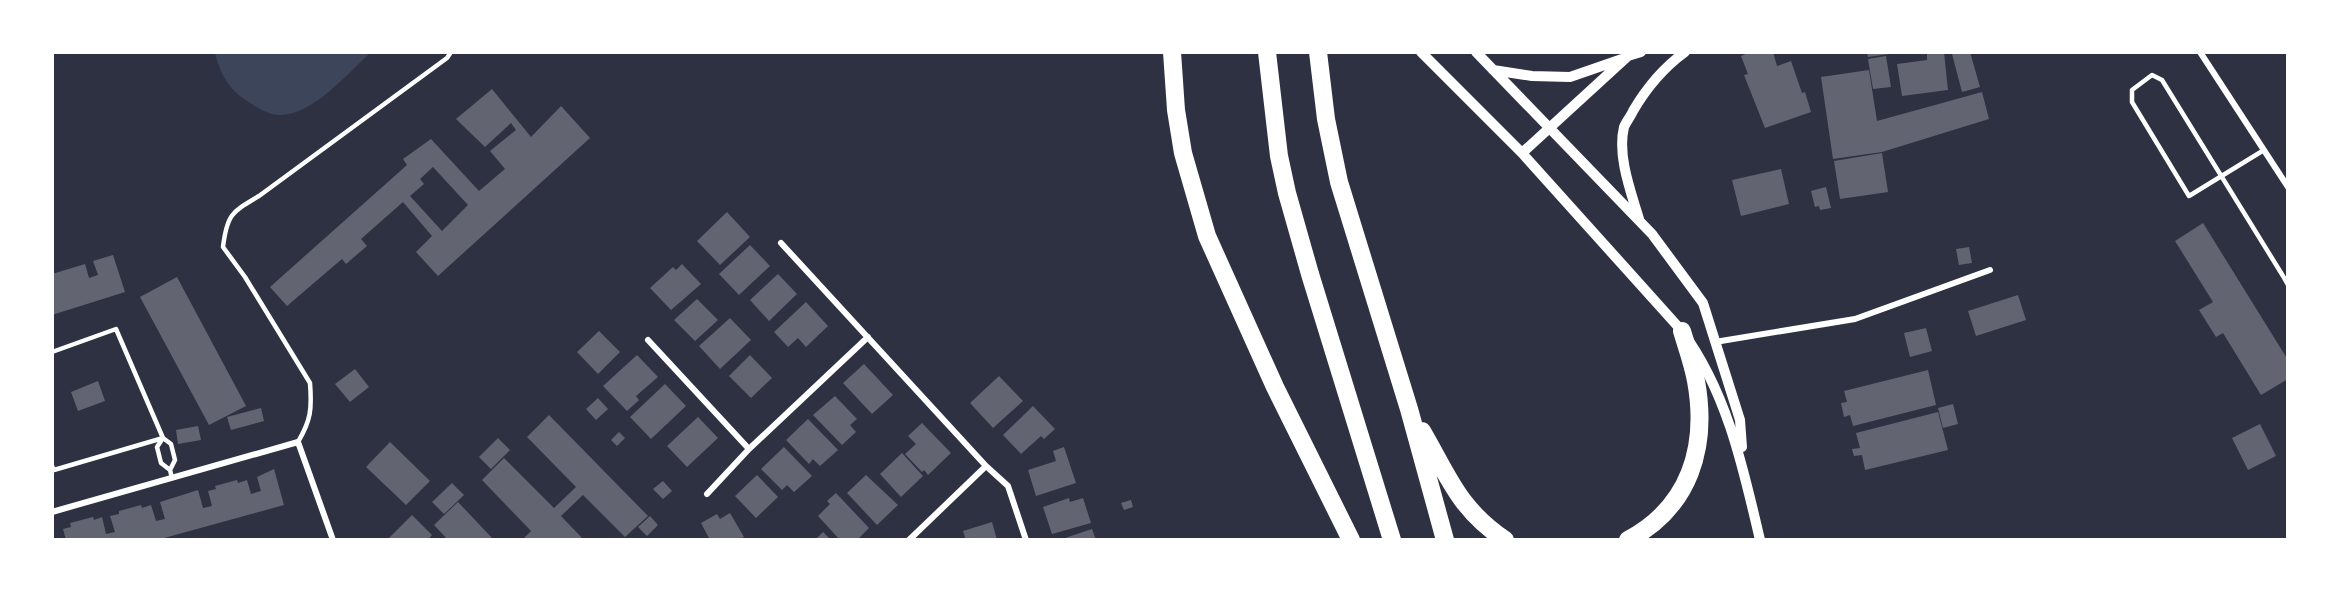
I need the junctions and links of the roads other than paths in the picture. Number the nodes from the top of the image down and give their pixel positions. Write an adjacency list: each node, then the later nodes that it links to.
1 (451, 52): 30 (lane)
2 (1172, 52): 42 (highway)
3 (1267, 52): 43 (highway)
4 (1318, 52): 28 (highway)
5 (1421, 52): 14 (street)
6 (1476, 52): 11 (street)
7 (1641, 52): 10 (street)
8 (1685, 52): 17 (street)
9 (2200, 52): 13 (street)
10 (1628, 56): 11 (street); 12 (street)
11 (1493, 70): 12 (street)
12 (1550, 128): 14 (street); 17 (street)
13 (2264, 150): 15 (lane); 16 (street)
14 (1522, 153): 23 (street)
15 (2222, 176): 15 (lane); 21 (lane)
16 (2288, 188)
17 (1640, 222): 26 (street)
18 (781, 243): 24 (street)
19 (1990, 270): 26 (street)
20 (2288, 272): 21 (lane)
21 (2283, 276): 22 (lane)
22 (2288, 285)
23 (1682, 331): 35 (street); 46 (highway)
24 (868, 337): 31 (street); 33 (street)
25 (648, 340): 31 (street)
26 (1715, 342): 35 (street)
27 (52, 352): 29 (lane)
28 (1409, 409): 44 (highway); 45 (highway)
29 (163, 438): 32 (lane); 34 (lane); 34 (lane)
30 (298, 442): 36 (street); 39 (street)
31 (748, 449): 37 (street)
32 (52, 466)
33 (986, 466): 40 (street); 41 (street)
34 (170, 470): 36 (lane)
35 (1745, 477): 47 (street)
36 (172, 478): 38 (street)
37 (707, 494)
38 (52, 512)
39 (333, 540)
40 (909, 540)
41 (1026, 540)
42 (1351, 540)
43 (1392, 540)
44 (1445, 540)
45 (1505, 540)
46 (1628, 540)
47 (1760, 540)

